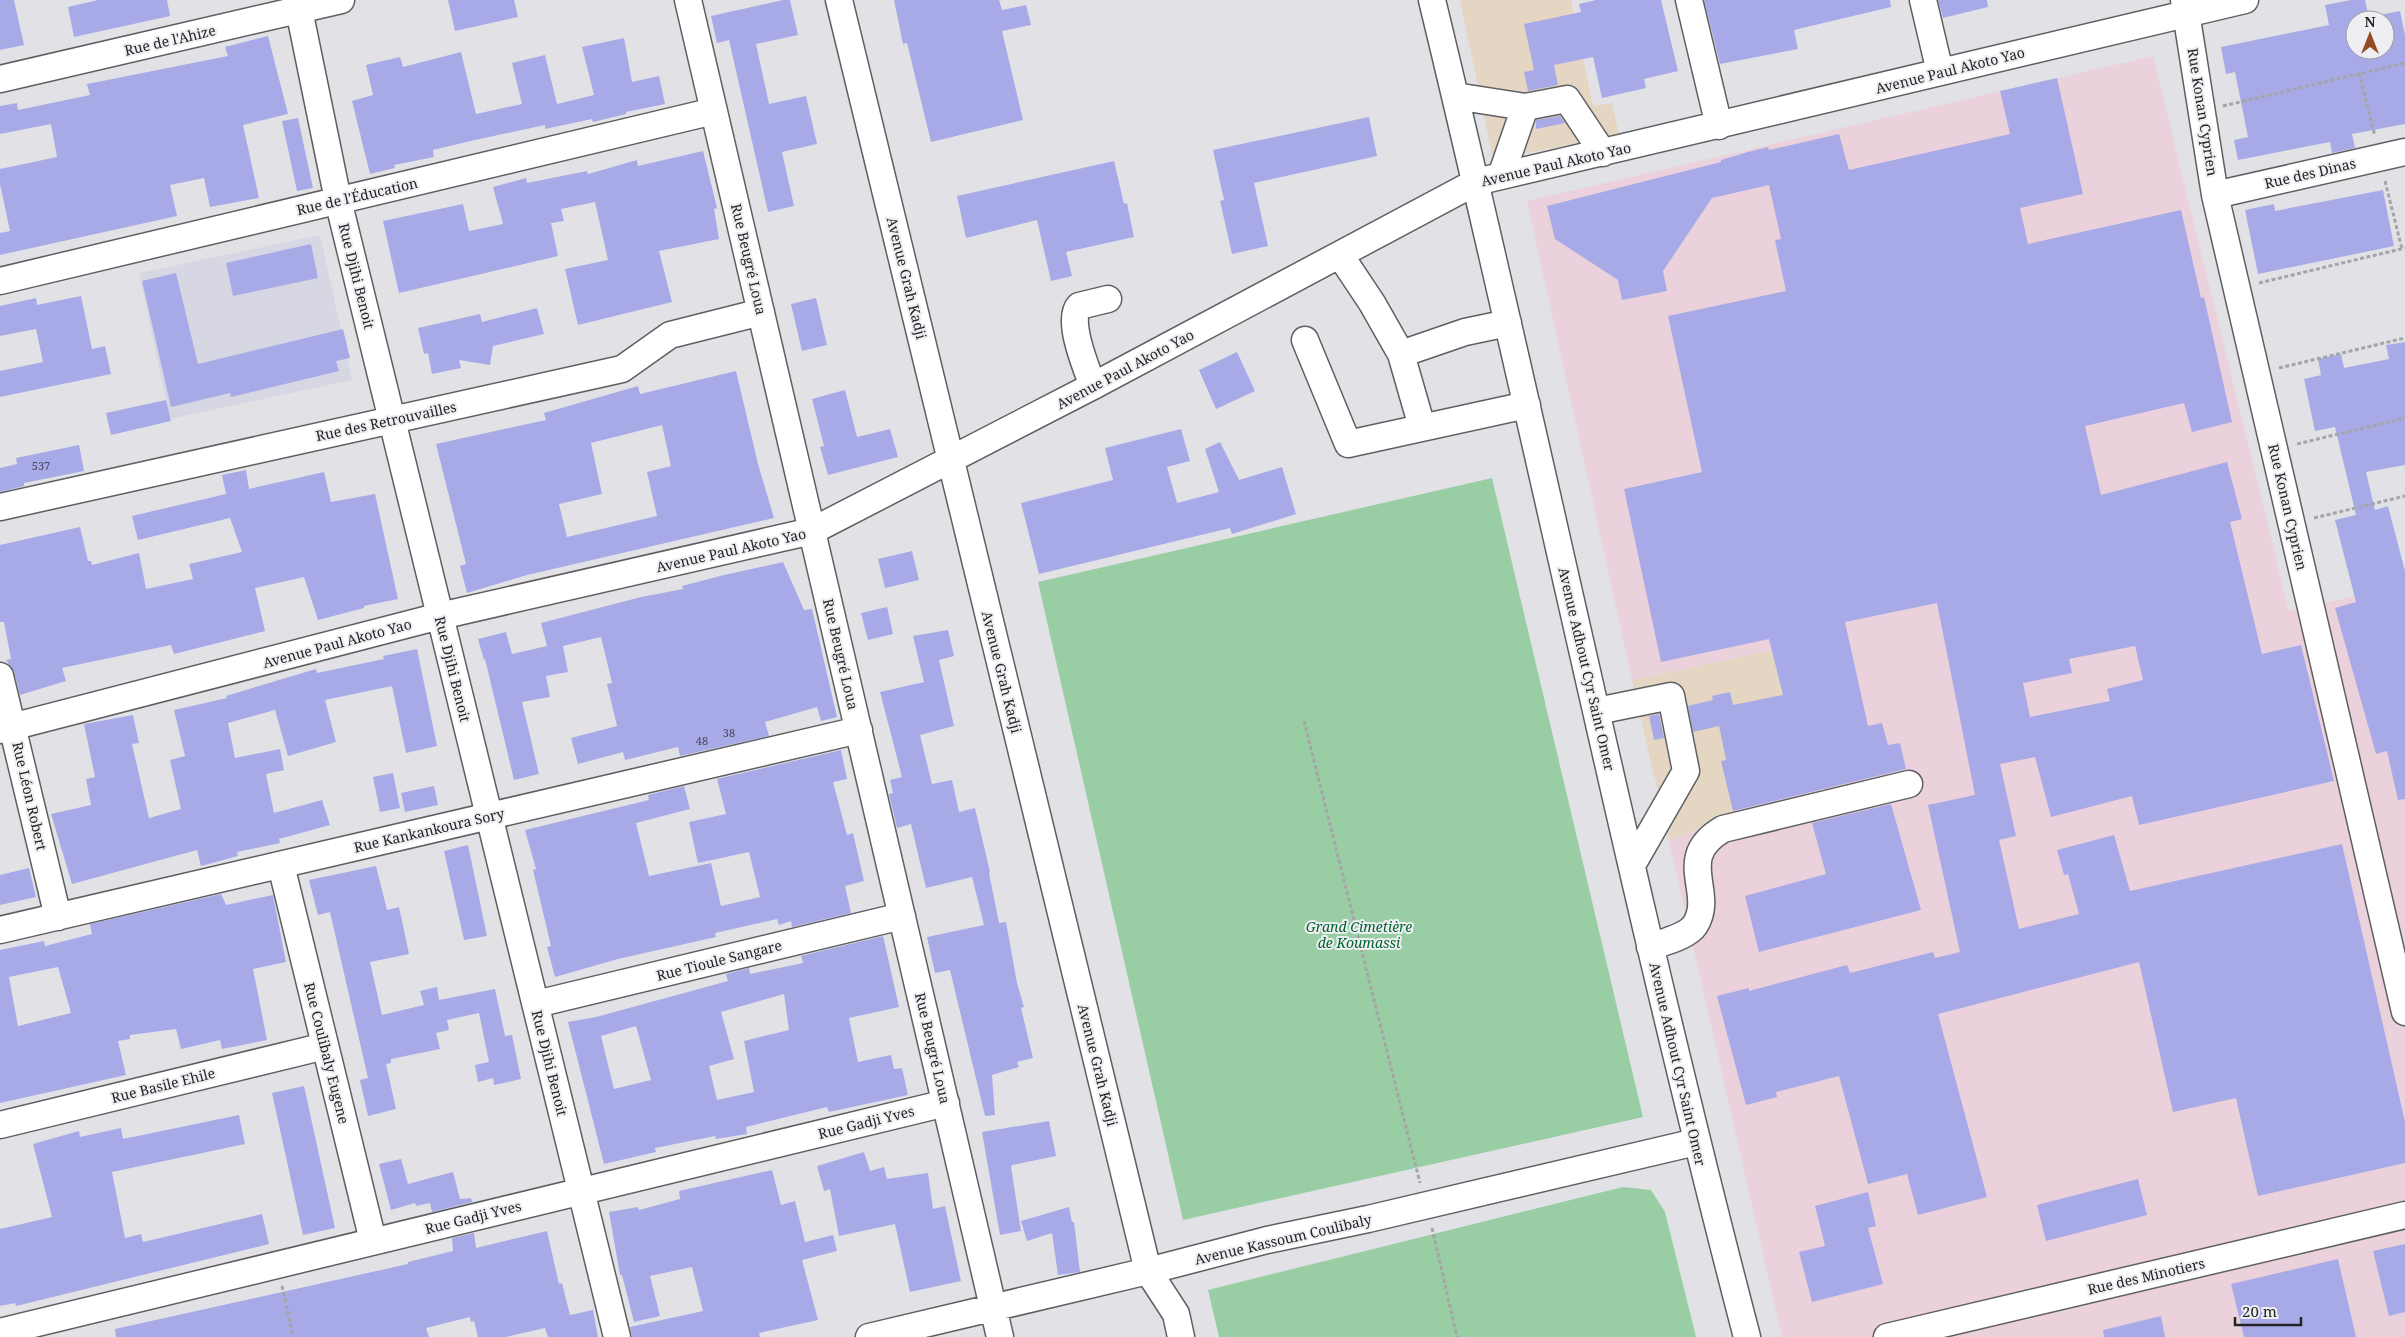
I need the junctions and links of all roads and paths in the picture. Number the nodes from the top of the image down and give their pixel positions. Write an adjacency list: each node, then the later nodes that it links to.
1 (341, 0): 8 (street, Rue de l'Ahize)
2 (688, 0): 15 (street, Rue Beugré Loua)
3 (839, 0): 41 (street, Avenue Grah Kadji)
4 (1432, 0): 13 (street, Avenue Adhout Cyr Saint Omer)
5 (1689, 0): 17 (street)
6 (1923, 0): 11 (street)
7 (2245, 0): 9 (street, Avenue Paul Akoto Yao)
8 (298, 5): 12 (street, Rue de l'Ahize); 23 (street, Rue Djihi Benoit)
9 (2186, 7): 11 (street, Avenue Paul Akoto Yao); 16 (street, Rue Konan Cyprien)
10 (2405, 63): 16 (path)
11 (1940, 72): 17 (street, Avenue Paul Akoto Yao)
12 (0, 79)
13 (1456, 96): 14 (street); 21 (street, Avenue Adhout Cyr Saint Omer)
14 (1525, 107): 19 (street); 20 (street)
15 (714, 111): 23 (street, Rue de l'Éducation); 29 (street, Rue Beugré Loua)
16 (2203, 111): 22 (street, Rue Konan Cyprien)
17 (1719, 126): 19 (street, Avenue Paul Akoto Yao)
18 (2405, 152): 22 (street, Rue des Dinas)
19 (1603, 153): 20 (street, Avenue Paul Akoto Yao)
20 (1501, 176): 21 (street, Avenue Paul Akoto Yao)
21 (1476, 182): 25 (street, Avenue Paul Akoto Yao); 30 (street, Avenue Adhout Cyr Saint Omer)
22 (2215, 195): 27 (street, Rue Konan Cyprien)
23 (338, 200): 26 (street, Rue de l'Éducation); 38 (street, Rue Djihi Benoit)
24 (2405, 248): 27 (path)
25 (1340, 255): 33 (street); 35 (street, Avenue Paul Akoto Yao)
26 (0, 281)
27 (2237, 288): 34 (street, Rue Konan Cyprien)
28 (1108, 299): 35 (street)
29 (761, 312): 38 (street, Rue des Retrouvailles); 45 (street, Rue Beugré Loua)
30 (1508, 323): 33 (street); 36 (street, Avenue Adhout Cyr Saint Omer)
31 (2405, 338): 34 (path)
32 (1305, 340): 39 (street)
33 (1401, 354): 39 (street)
34 (2257, 373): 40 (street, Rue Konan Cyprien)
35 (1093, 386): 41 (street, Avenue Paul Akoto Yao)
36 (1527, 404): 39 (street); 48 (street, Avenue Adhout Cyr Saint Omer)
37 (2405, 418): 40 (path)
38 (392, 420): 43 (street, Rue des Retrouvailles); 46 (street, Rue Djihi Benoit)
39 (1422, 428)
40 (2274, 449): 44 (street, Rue Konan Cyprien)
41 (951, 460): 45 (street, Avenue Paul Akoto Yao); 71 (street, Avenue Grah Kadji)
42 (2405, 496): 44 (path)
43 (0, 506)
44 (2292, 523): 61 (street, Rue Konan Cyprien)
45 (812, 531): 46 (street, Avenue Paul Akoto Yao); 51 (street, Rue Beugré Loua)
46 (440, 616): 50 (street, Avenue Paul Akoto Yao); 53 (street, Rue Djihi Benoit)
47 (0, 676): 50 (street, Rue Léon Robert)
48 (1597, 711): 55 (street, Avenue Adhout Cyr Saint Omer); 55 (street)
49 (1304, 721): 67 (path)
50 (7, 728): 57 (street, Rue Léon Robert)
51 (858, 730): 53 (street, Rue Kankankoura Sory); 56 (street, Rue Beugré Loua)
52 (1909, 784): 59 (street)
53 (490, 816): 54 (street, Rue Kankankoura Sory); 60 (street, Rue Djihi Benoit)
54 (281, 865): 57 (street, Rue Kankankoura Sory); 62 (street, Rue Coulibaly Eugene)
55 (1632, 865): 59 (street, Avenue Adhout Cyr Saint Omer)
56 (902, 916): 60 (street, Rue Tioule Sangare); 63 (street, Rue Beugré Loua)
57 (58, 917): 58 (street, Rue Kankankoura Sory)
58 (0, 930)
59 (1650, 946): 65 (street, Avenue Adhout Cyr Saint Omer)
60 (536, 1004): 66 (street, Rue Djihi Benoit)
61 (2405, 1012)
62 (326, 1046): 64 (street, Rue Basile Ehile); 69 (street, Rue Coulibaly Eugene)
63 (946, 1103): 66 (street, Rue Gadji Yves); 72 (street, Rue Beugré Loua)
64 (0, 1125)
65 (1696, 1142): 67 (street, Avenue Kassoum Coulibaly); 80 (street, Avenue Adhout Cyr Saint Omer)
66 (582, 1191): 69 (street, Rue Gadji Yves); 75 (street, Rue Djihi Benoit)
67 (1426, 1206): 71 (street, Avenue Kassoum Coulibaly); 79 (path)
68 (2405, 1215): 81 (street, Rue des Minotiers)
69 (373, 1241): 70 (street, Rue Gadji Yves)
70 (278, 1264): 73 (street, Rue Gadji Yves); 74 (path)
71 (1148, 1271): 72 (street, Avenue Kassoum Coulibaly); 78 (street, Avenue Grah Kadji)
72 (994, 1308): 76 (street, Avenue Kassoum Coulibaly); 77 (street, Rue Beugré Loua)
73 (0, 1332)
74 (293, 1337)
75 (617, 1337)
76 (869, 1337)
77 (1000, 1337)
78 (1181, 1337)
79 (1457, 1337)
80 (1747, 1337)
81 (1887, 1337)

